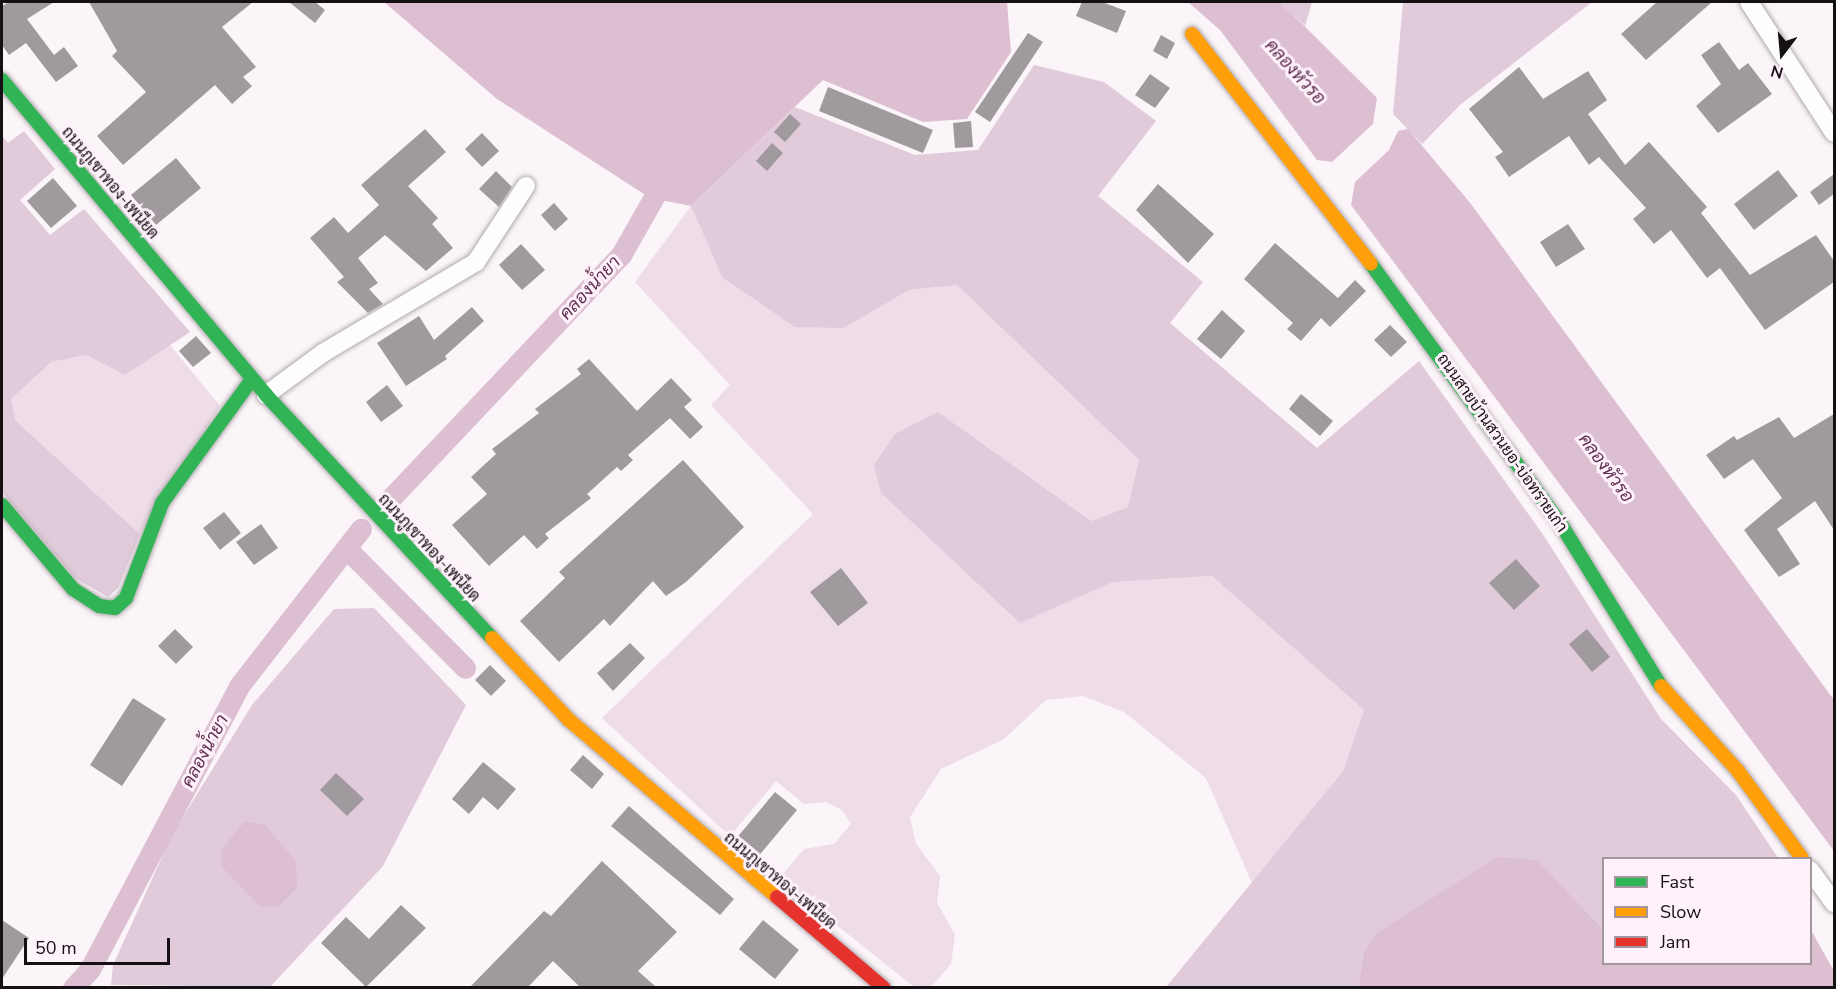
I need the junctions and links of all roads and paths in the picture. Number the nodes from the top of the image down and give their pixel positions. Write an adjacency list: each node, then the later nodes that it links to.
1 (1749, 2): 4 (street)
2 (1192, 34): 9 (street, ถนนสายบ้านสวนยอ-บ่อทรายเก่า)
3 (2, 80): 6 (street, ถนนภูเขาทอง-เพนียด)
4 (1834, 133)
5 (526, 186): 7 (street)
6 (252, 379): 7 (street, ถนนภูเขาทอง-เพนียด); 8 (street)
7 (266, 395): 12 (street, ถนนภูเขาทอง-เพนียด)
8 (2, 505)
9 (1801, 857)
10 (1812, 873): 11 (street)
11 (1834, 903)
12 (884, 987)

